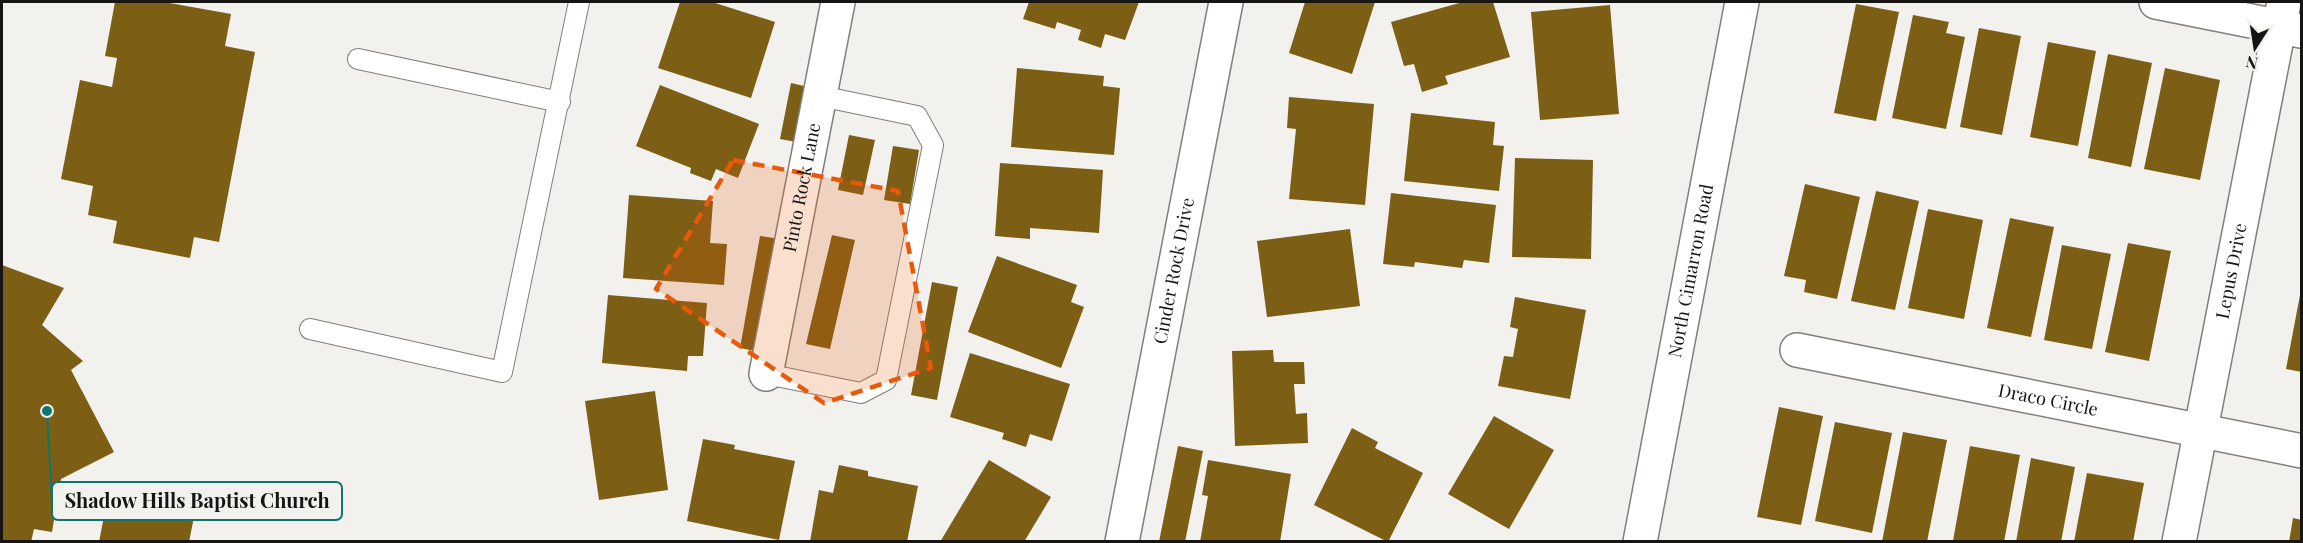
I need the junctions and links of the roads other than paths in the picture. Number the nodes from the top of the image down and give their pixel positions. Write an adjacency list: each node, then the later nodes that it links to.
1 (579, 2): 9 (lane)
2 (838, 2): 8 (street, Pinto Rock Lane)
3 (1226, 2): 15 (street, Cinder Rock Drive)
4 (1742, 2): 16 (street, North Cimarron Road)
5 (2156, 2): 6 (street)
6 (2288, 20): 13 (street, Lepus Drive)
7 (358, 59): 9 (lane)
8 (820, 96): 12 (street, Pinto Rock Lane); 12 (lane)
9 (560, 102): 10 (lane)
10 (309, 329)
11 (1797, 350): 13 (street, Draco Circle)
12 (766, 374)
13 (2201, 430): 14 (street, Draco Circle); 17 (street, Lepus Drive)
14 (2301, 451)
15 (1122, 542)
16 (1640, 542)
17 (2179, 542)

